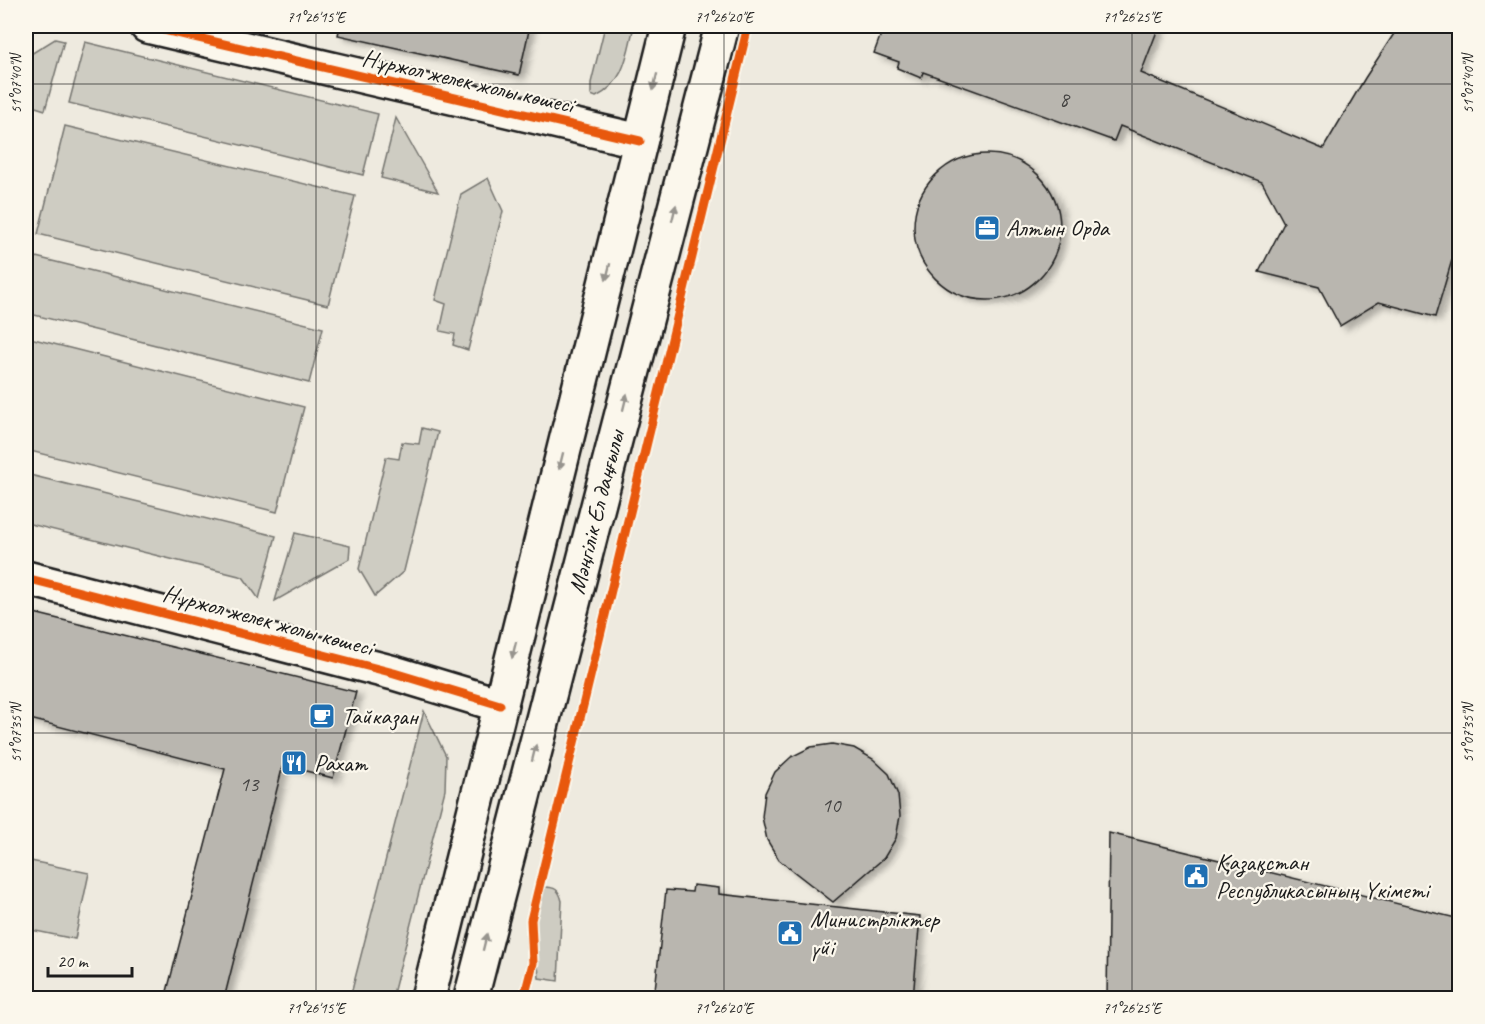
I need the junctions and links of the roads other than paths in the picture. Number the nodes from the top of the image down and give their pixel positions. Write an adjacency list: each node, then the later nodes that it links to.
1 (147, 26): 4 (main road, Нұржол желек жолы көшесі)
2 (669, 26): 4 (main road, Мәңгілік Ел даңғылы, one-way to 4)
3 (722, 26): 8 (main road, Мәңгілік Ел даңғылы, one-way to 3)
4 (640, 141): 6 (main road, Мәңгілік Ел даңғылы, one-way to 6)
5 (26, 578): 6 (main road, Нұржол желек жолы көшесі)
6 (500, 705): 7 (main road, Мәңгілік Ел даңғылы)
7 (428, 999)
8 (471, 999)

